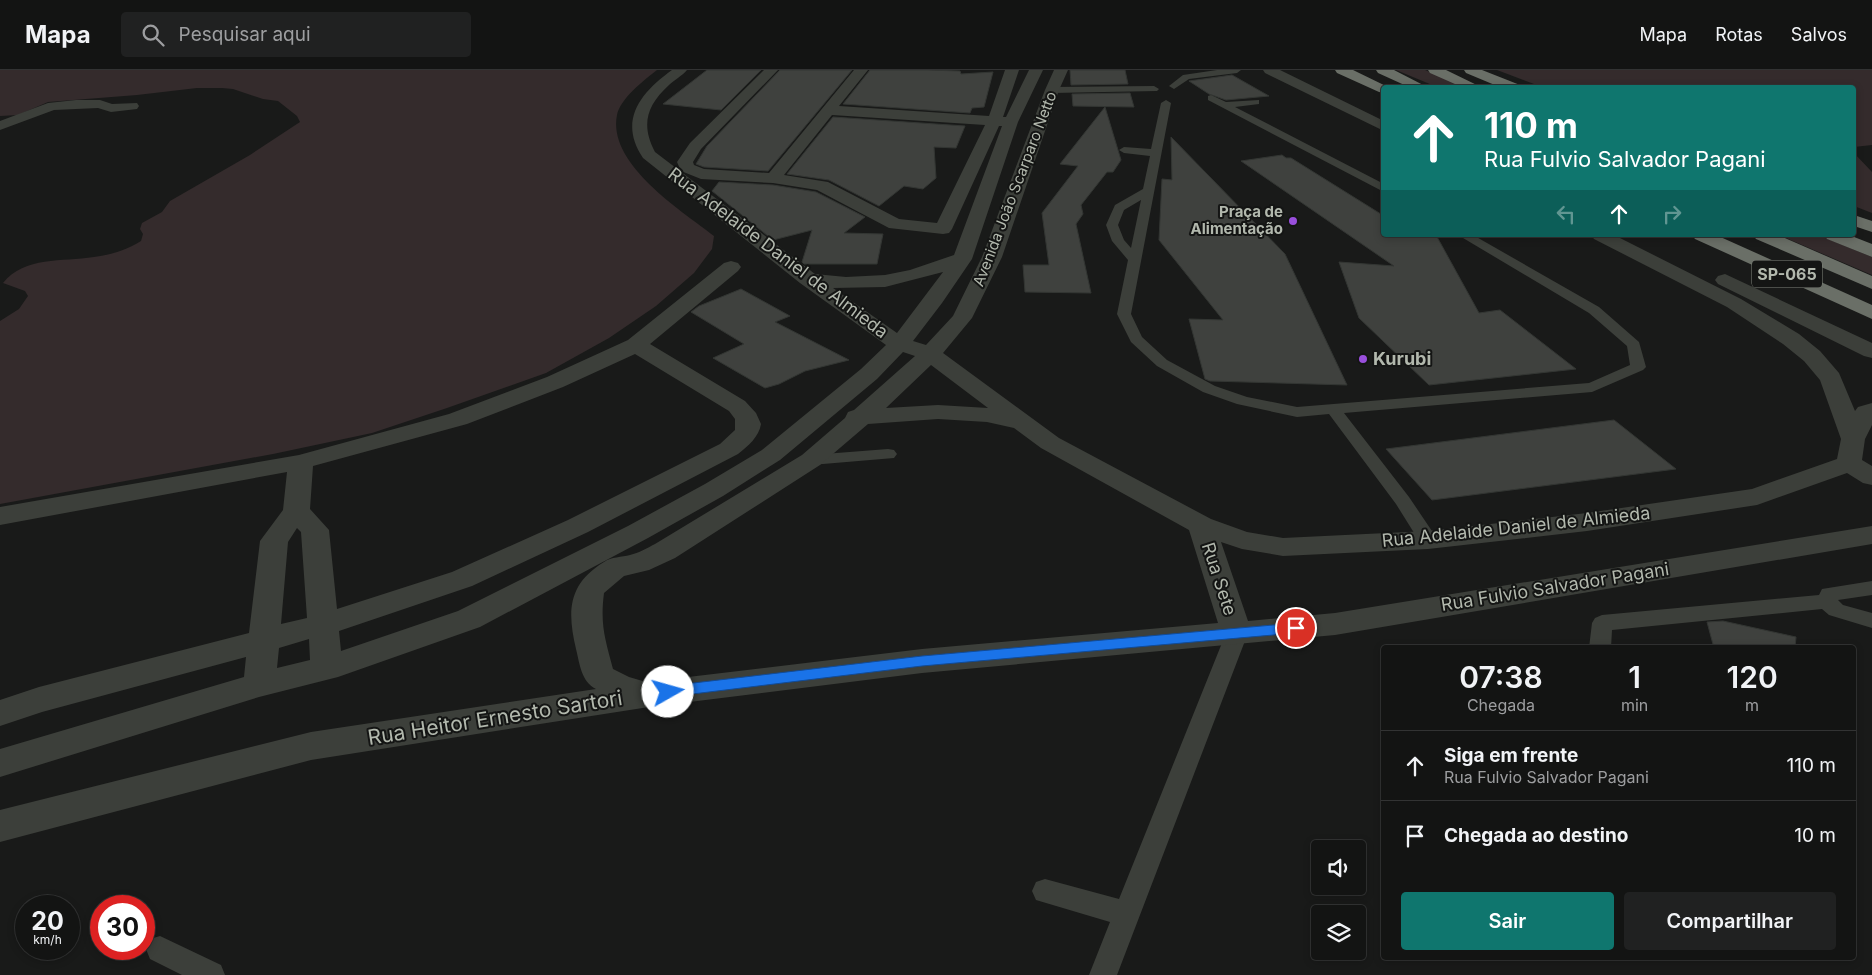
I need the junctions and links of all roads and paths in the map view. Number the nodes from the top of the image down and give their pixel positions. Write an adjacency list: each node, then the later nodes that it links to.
1 (680, 70): 52 (street, Rua Adelaide Daniel de Almieda)
2 (771, 70): 35 (street)
3 (861, 70): 26 (street)
4 (1012, 70): 28 (street)
5 (1036, 70): 28 (street, Avenida João Scarparo Netto)
6 (1061, 70): 20 (street, Avenida João Scarparo Netto)
7 (1237, 70): 17 (lane)
8 (1270, 70): 30 (street)
9 (1291, 70): 27 (street)
10 (1341, 70): 18 (highway)
11 (1383, 70): 14 (highway)
12 (1435, 70): 15 (highway)
13 (1471, 70): 16 (highway)
14 (1416, 85)
15 (1470, 85)
16 (1508, 85)
17 (1174, 86)
18 (1378, 87)
19 (1154, 89): 20 (lane)
20 (1052, 90): 58 (street, Avenida João Scarparo Netto)
21 (1211, 98): 24 (lane)
22 (1256, 102): 24 (lane)
23 (1166, 103): 32 (lane)
24 (1224, 105): 33 (lane)
25 (132, 106): 29 (street)
26 (831, 106): 28 (street); 35 (street)
27 (1381, 114)
28 (1004, 117): 35 (street); 49 (street, Avenida João Scarparo Netto)
29 (0, 126)
30 (1381, 126)
31 (1124, 150): 32 (lane)
32 (1156, 153): 37 (lane)
33 (1343, 167): 34 (lane); 36 (lane)
34 (1381, 176)
35 (773, 178)
36 (1381, 187)
37 (1148, 192): 50 (lane); 50 (lane)
38 (1856, 221): 39 (highway)
39 (1872, 227)
40 (1856, 236): 47 (highway)
41 (1467, 237): 59 (lane)
42 (1604, 237): 64 (street)
43 (1636, 237): 57 (street)
44 (1705, 237): 54 (highway, SP-065)
45 (1767, 237): 53 (highway, SP-065)
46 (1839, 237): 48 (highway)
47 (1872, 242)
48 (1872, 251)
49 (962, 259): 52 (street); 55 (street, Avenida João Scarparo Netto)
50 (1135, 260): 59 (lane)
51 (732, 266): 56 (street)
52 (807, 279): 55 (street, Rua Adelaide Daniel de Almieda)
53 (1872, 283)
54 (1872, 313)
55 (899, 344): 58 (street, Rua Adelaide Daniel de Almieda); 62 (street)
56 (636, 345): 67 (street); 79 (street)
57 (1872, 351)
58 (930, 354): 61 (street); 63 (street, Rua Adelaide Daniel de Almieda)
59 (1333, 409): 74 (lane)
60 (1872, 410): 64 (street)
61 (863, 417): 62 (street); 63 (street); 66 (street)
62 (815, 419): 72 (street)
63 (1019, 422): 71 (street, Rua Adelaide Daniel de Almieda)
64 (1851, 451): 68 (street); 74 (street, Rua Adelaide Daniel de Almieda)
65 (888, 454): 66 (lane)
66 (811, 460): 75 (street)
67 (301, 462): 69 (street); 70 (street)
68 (1872, 477)
69 (296, 511): 79 (street); 81 (street)
70 (0, 516)
71 (1201, 524): 74 (street, Rua Adelaide Daniel de Almieda); 80 (street, Rua Sete)
72 (638, 532): 75 (street); 83 (street)
73 (1872, 535): 80 (street, Rua Fulvio Salvador Pagani)
74 (1428, 540)
75 (615, 568): 85 (street)
76 (1872, 588): 77 (lane)
77 (1826, 601): 78 (lane); 82 (lane)
78 (1872, 621)
79 (324, 624): 81 (street); 83 (street)
80 (1237, 633): 85 (street, Rua Heitor Ernesto Sartori); 90 (lane)
81 (263, 642): 84 (street); 86 (street)
82 (1600, 645)
83 (328, 668): 84 (street)
84 (259, 685): 87 (street)
85 (649, 694): 88 (street, Rua Heitor Ernesto Sartori)
86 (0, 713)
87 (0, 763)
88 (0, 826)
89 (1045, 891): 90 (lane)
90 (1127, 914): 93 (lane)
91 (160, 949): 92 (lane)
92 (211, 975)
93 (1102, 975)

